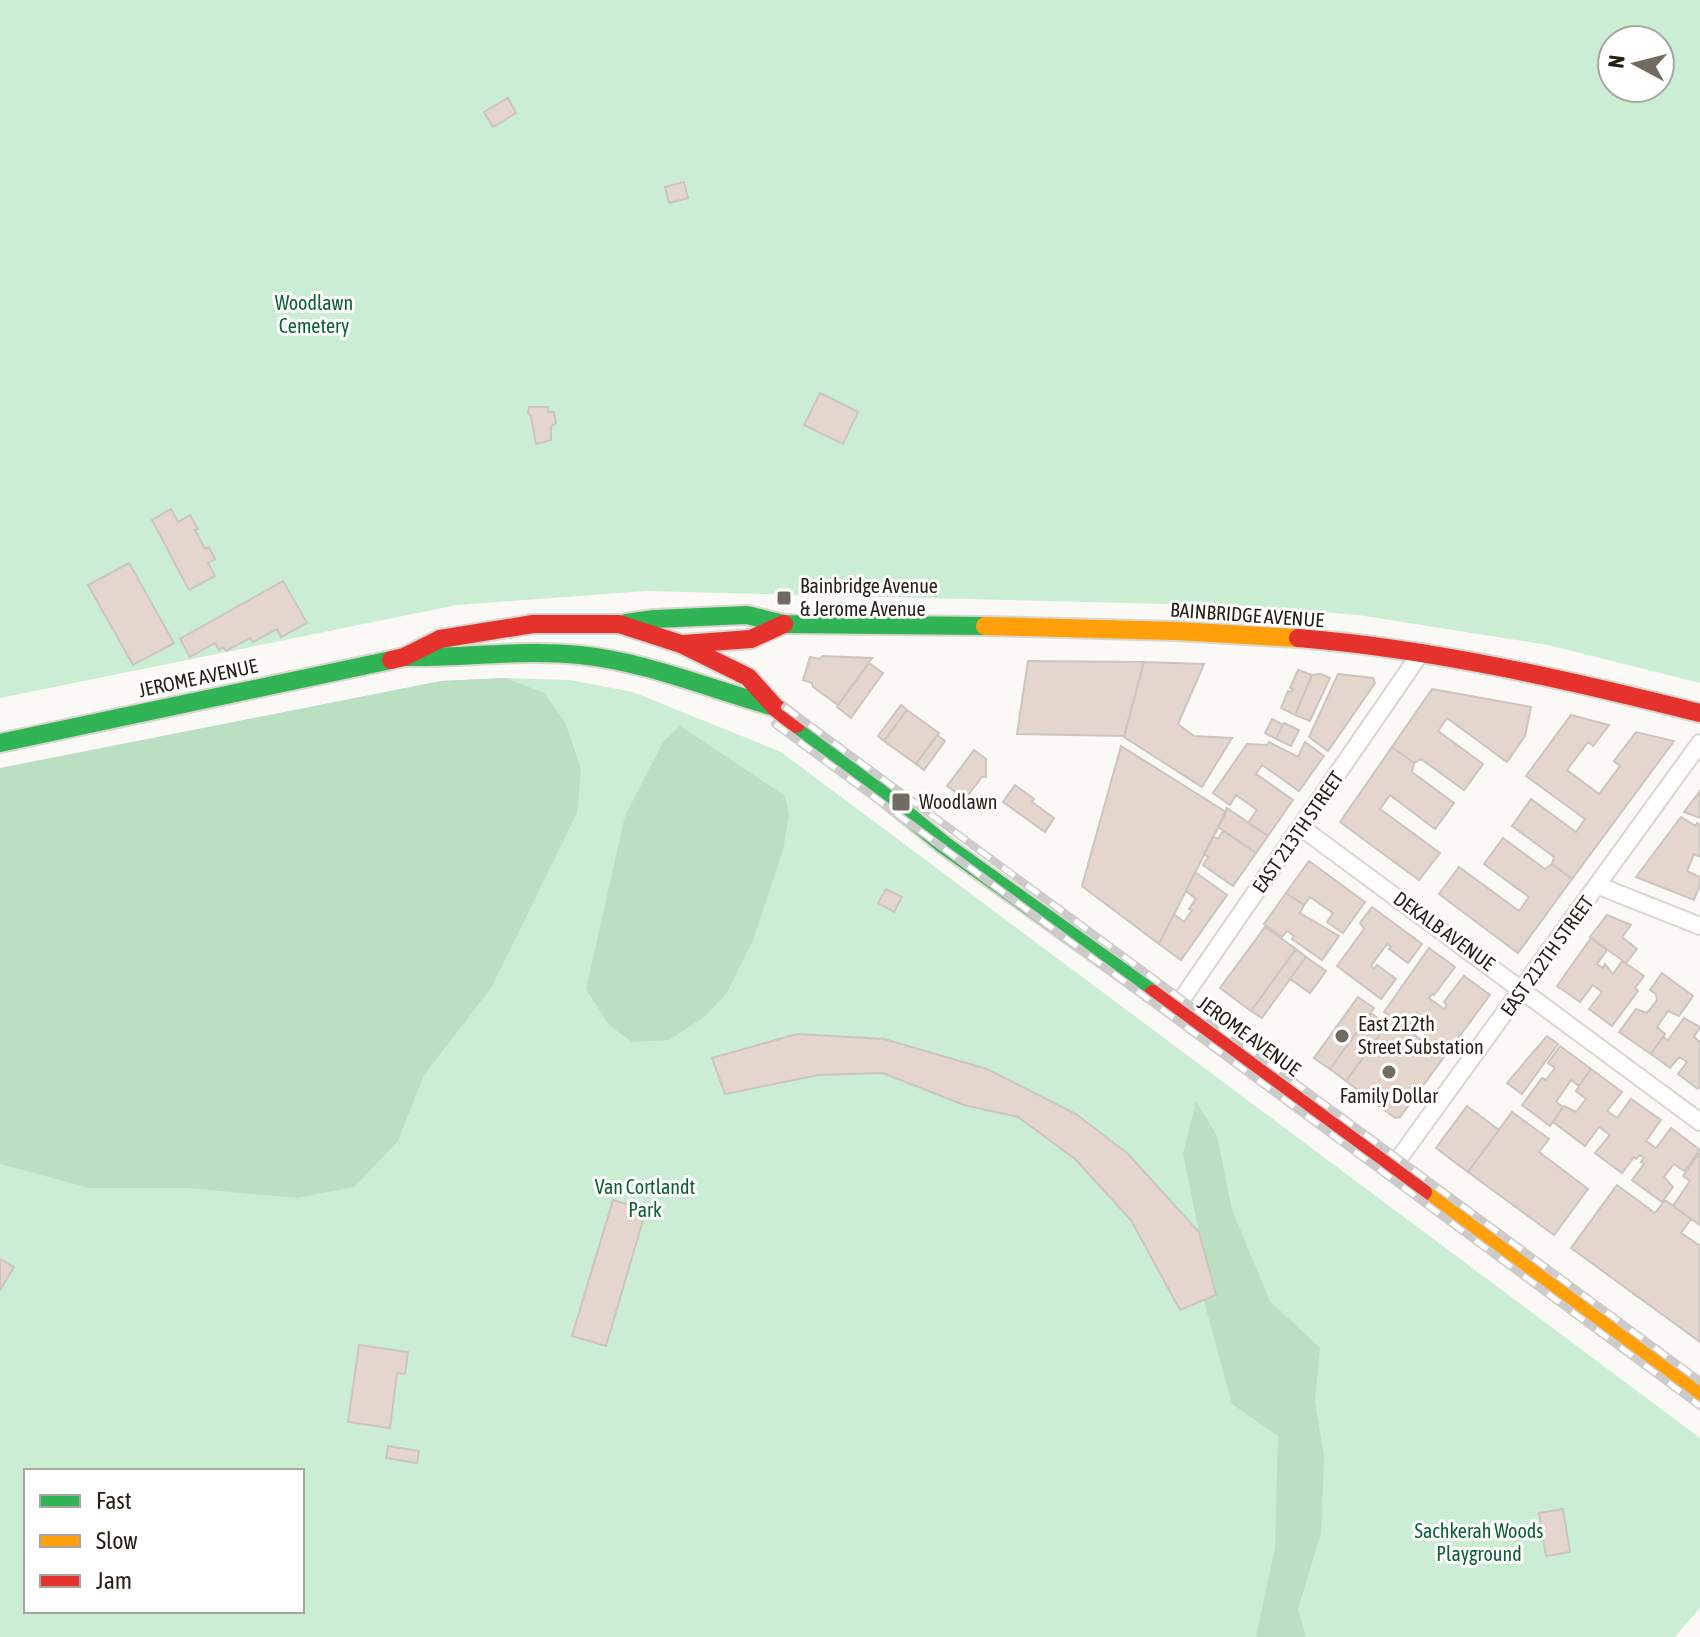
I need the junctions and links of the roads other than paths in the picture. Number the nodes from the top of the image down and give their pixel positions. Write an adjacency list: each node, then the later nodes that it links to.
1 (619, 624): 2 (main road, BAINBRIDGE AVENUE); 3 (main road, JEROME AVENUE); 5 (main road, JEROME AVENUE)
2 (784, 624): 3 (main road, BAINBRIDGE AVENUE); 4 (main road, BAINBRIDGE AVENUE)
3 (681, 644): 6 (main road); 7 (main road, JEROME AVENUE)
4 (1420, 654): 8 (main road, BAINBRIDGE AVENUE); 11 (street, EAST 213TH STREET)
5 (404, 657): 6 (main road, JEROME AVENUE); 9 (main road, JEROME AVENUE)
6 (671, 675): 7 (main road, JEROME AVENUE)
7 (775, 707): 15 (main road, JEROME AVENUE)
8 (1700, 713)
9 (0, 743)
10 (1700, 743): 12 (street, EAST 212TH STREET)
11 (1302, 828): 14 (street, DEKALB AVENUE); 15 (street, EAST 213TH STREET)
12 (1599, 886): 13 (street); 14 (street, EAST 212TH STREET)
13 (1700, 926)
14 (1523, 989): 16 (street, DEKALB AVENUE); 17 (street, EAST 212TH STREET)
15 (1175, 1009): 17 (main road, JEROME AVENUE)
16 (1700, 1122)
17 (1392, 1168): 18 (main road, JEROME AVENUE)
18 (1700, 1397)

